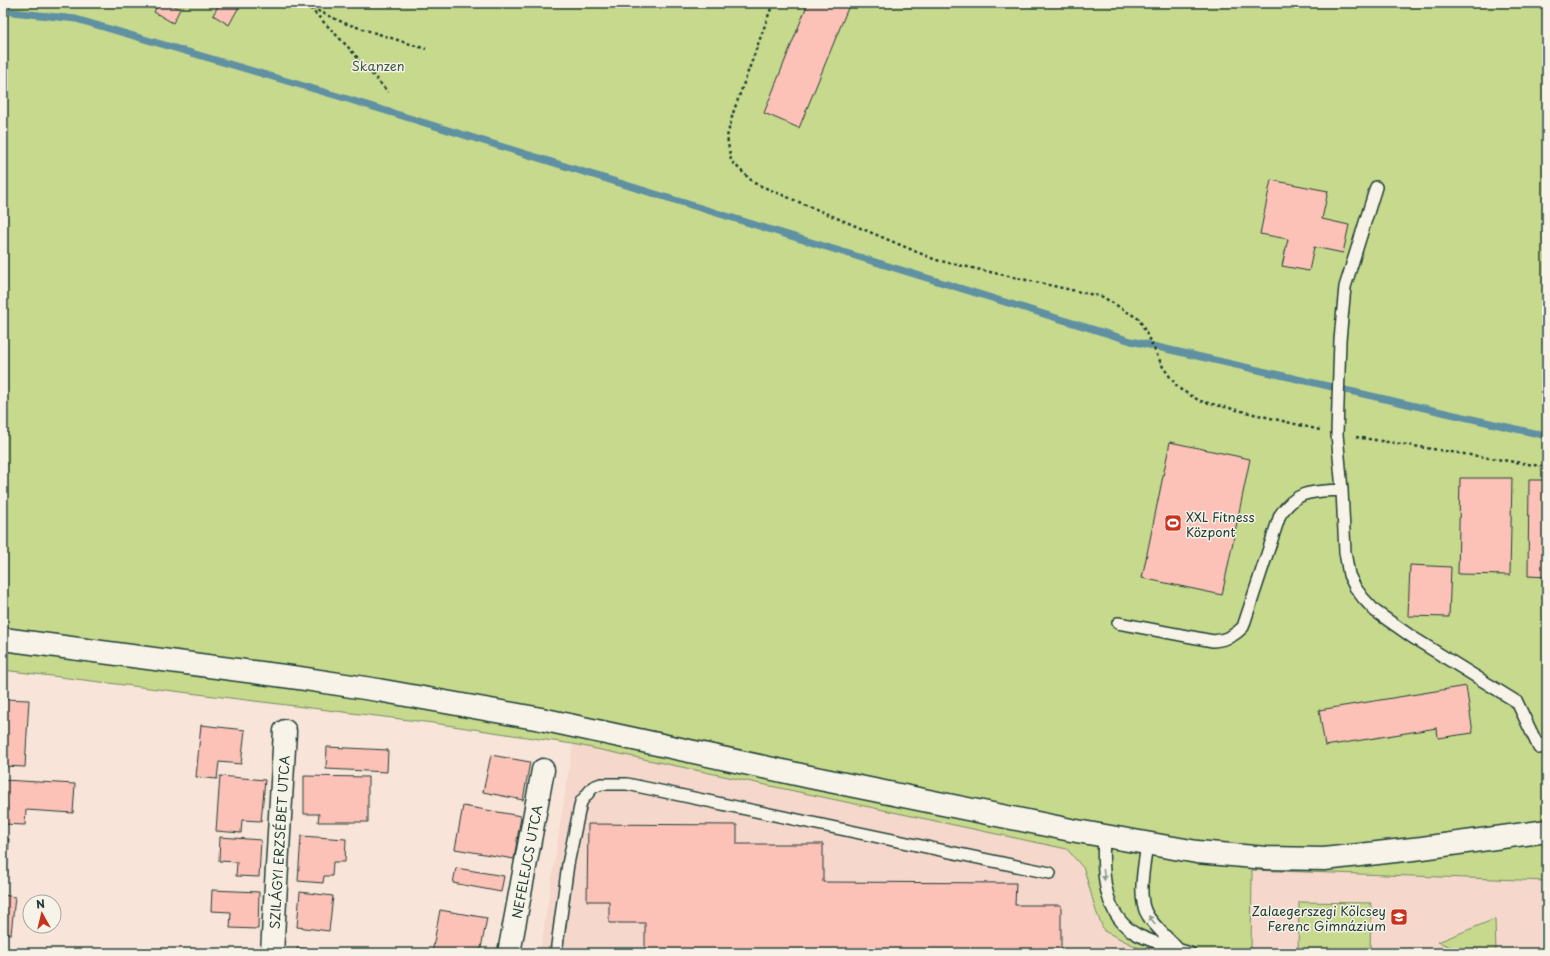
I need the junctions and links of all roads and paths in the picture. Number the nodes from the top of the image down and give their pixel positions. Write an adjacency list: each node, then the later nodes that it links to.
1 (302, 3): 3 (path)
2 (773, 3): 7 (path)
3 (309, 6): 4 (path); 5 (path)
4 (426, 49)
5 (388, 92)
6 (1376, 187): 8 (lane)
7 (1158, 357)
8 (1342, 490): 9 (lane); 12 (lane)
9 (1118, 623)
10 (3, 639): 15 (street)
11 (285, 731): 19 (street, SZILÁGYI ERZSÉBET UTCA)
12 (1547, 741)
13 (543, 770): 20 (street, NEFELEJCS UTCA)
14 (1547, 832): 16 (street)
15 (1104, 836): 16 (street); 18 (lane, one-way to 18)
16 (1147, 843): 18 (lane, one-way to 16)
17 (1050, 873): 21 (lane)
18 (1178, 949): 22 (lane)
19 (272, 953)
20 (509, 953)
21 (556, 953)
22 (1190, 953)

